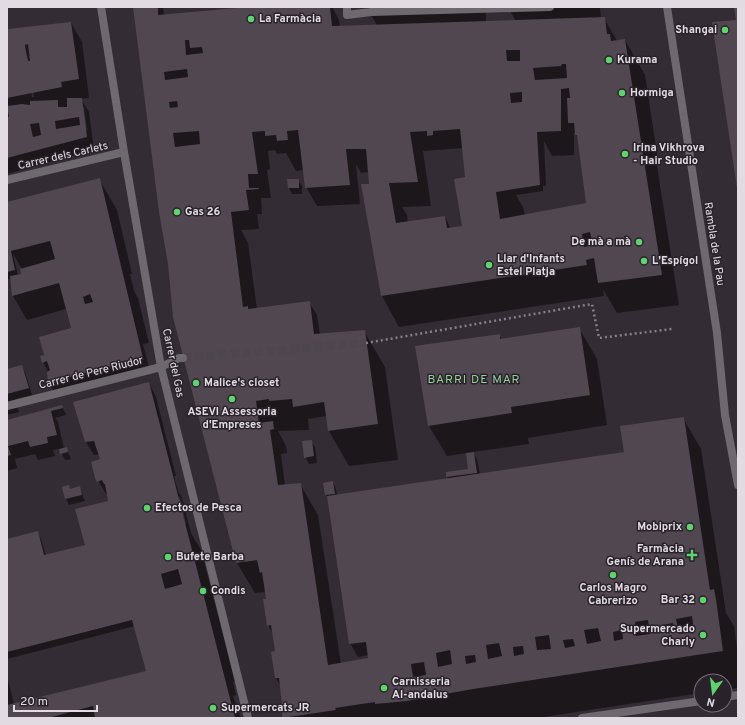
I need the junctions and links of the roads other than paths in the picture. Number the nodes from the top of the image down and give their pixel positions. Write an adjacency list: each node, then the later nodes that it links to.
1 (101, 7): 5 (street, Carrer del Gas)
2 (347, 7): 3 (street)
3 (550, 7)
4 (668, 7): 10 (street, Rambla de la Pau)
5 (124, 152): 6 (street, Carrer dels Carlets); 8 (street, Carrer del Gas)
6 (7, 180)
7 (181, 358): 8 (street, Carrer de Pere Riudor)
8 (161, 367): 9 (street, Carrer de Pere Riudor); 12 (street, Carrer del Gas)
9 (7, 406)
10 (738, 485)
11 (693, 702): 13 (street)
12 (248, 718)
13 (582, 718)

